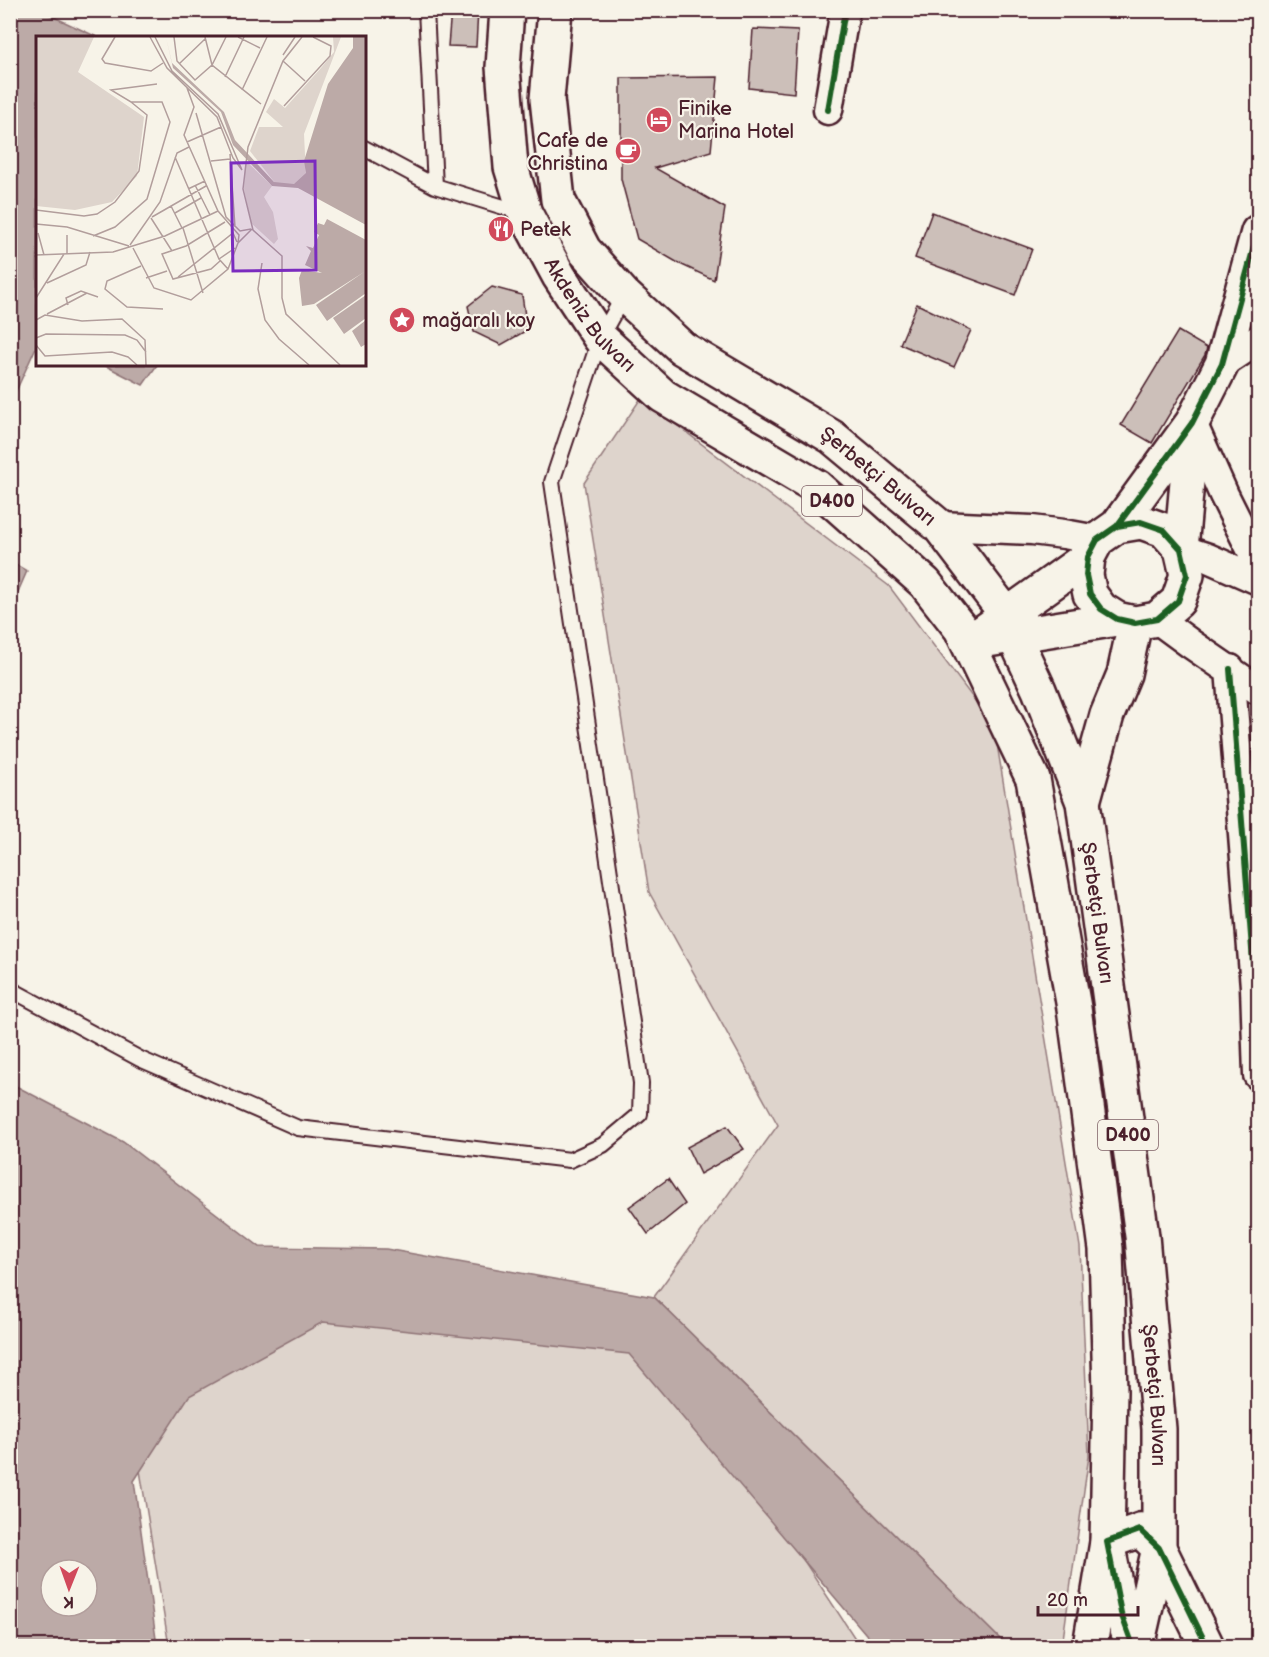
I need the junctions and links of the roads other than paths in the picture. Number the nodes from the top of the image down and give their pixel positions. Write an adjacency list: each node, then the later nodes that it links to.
1 (426, 10): 7 (lane)
2 (507, 10): 8 (main road, Akdeniz Bulvarı / D400)
3 (555, 10): 10 (main road, Akdeniz Bulvarı / D400)
4 (845, 10): 5 (street)
5 (828, 110)
6 (366, 149): 7 (lane)
7 (435, 186): 8 (lane)
8 (525, 213): 11 (main road, Akdeniz Bulvarı / D400)
9 (1258, 232): 14 (main road)
10 (624, 295): 11 (lane); 13 (main road, Akdeniz Bulvarı / D400)
11 (600, 338): 15 (main road, Akdeniz Bulvarı / D400); 29 (lane)
12 (1258, 340): 14 (street)
13 (682, 348): 17 (main road, Şerbetçi Bulvarı / D400)
14 (1222, 364): 16 (main road)
15 (663, 396): 24 (main road, Şerbetçi Bulvarı / D400)
16 (1192, 423): 18 (main road); 19 (main road); 20 (street)
17 (939, 526): 18 (street); 23 (main road, Şerbetçi Bulvarı / D400)
18 (1101, 541): 19 (main road); 22 (main road); 23 (main road)
19 (1180, 549): 21 (street); 22 (main road)
20 (1258, 563)
21 (1258, 580)
22 (1136, 620): 23 (main road); 25 (street); 28 (main road)
23 (1010, 627): 24 (main road); 28 (main road, Şerbetçi Bulvarı / D400)
24 (969, 643): 31 (main road, Şerbetçi Bulvarı / D400)
25 (1230, 669): 26 (street); 27 (street)
26 (1258, 690)
27 (1249, 781): 30 (street)
28 (1083, 802): 32 (main road, Şerbetçi Bulvarı / D400)
29 (10, 988)
30 (1258, 1075)
31 (1107, 1542): 32 (main road); 33 (main road, Şerbetçi Bulvarı / D400); 34 (main road)
32 (1159, 1548): 34 (main road, Şerbetçi Bulvarı / D400); 35 (main road)
33 (1090, 1647)
34 (1135, 1647)
35 (1206, 1647)

